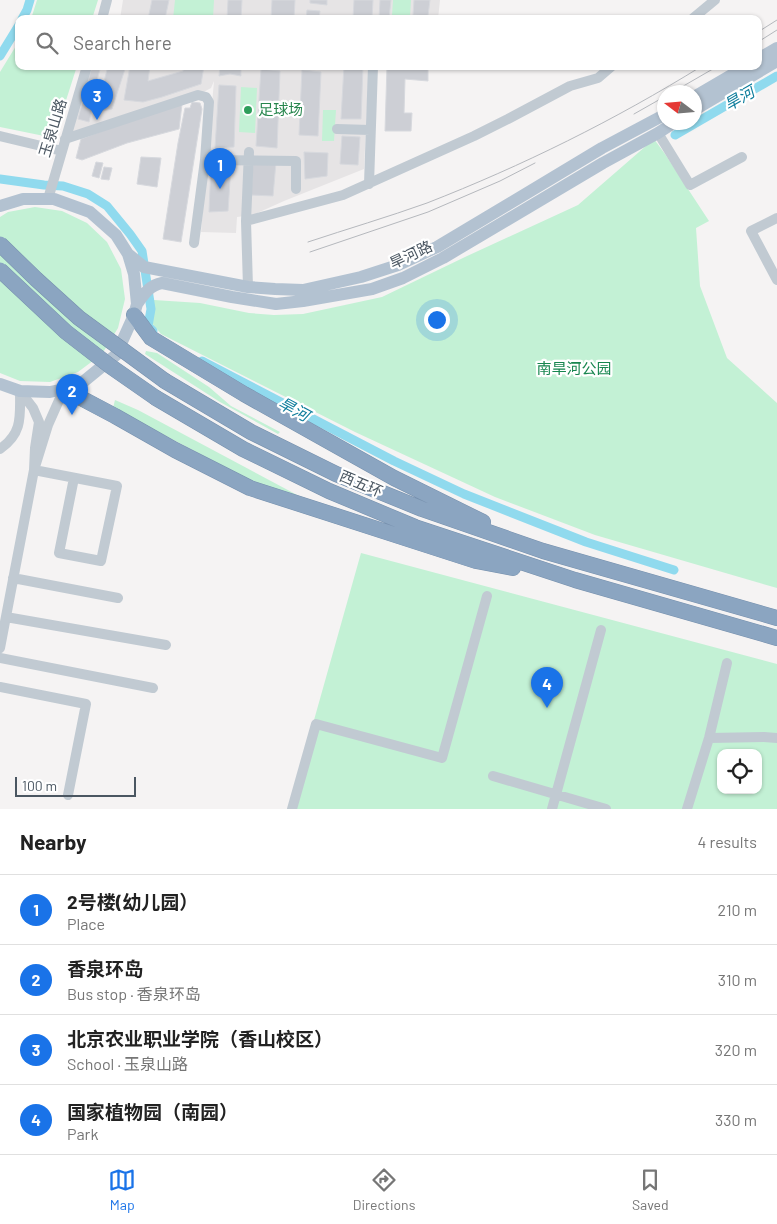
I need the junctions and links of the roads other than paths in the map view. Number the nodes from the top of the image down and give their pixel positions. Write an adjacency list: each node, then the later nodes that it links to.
1 (107, 0): 3 (street)
2 (715, 0): 4 (street)
3 (103, 15)
4 (697, 15)
5 (777, 48): 6 (main road)
6 (762, 57)
7 (777, 61): 13 (main road)
8 (86, 70): 22 (street, 玉泉山路)
9 (373, 70): 18 (street)
10 (607, 70): 27 (street)
11 (740, 70): 14 (main road)
12 (762, 70): 15 (main road)
13 (762, 70)
14 (702, 92)
15 (702, 105)
16 (657, 118): 38 (main road, 旱河路)
17 (337, 129): 18 (street)
18 (370, 130): 27 (street)
19 (663, 130): 20 (main road, 旱河路)
20 (659, 133): 25 (street); 39 (main road, 旱河路)
21 (0, 136): 23 (street)
22 (65, 139): 23 (street, 玉泉山路); 26 (street)
23 (62, 151): 29 (street, 玉泉山路)
24 (248, 152): 32 (street)
25 (742, 158)
26 (205, 160): 28 (street); 33 (street)
27 (368, 184): 32 (street)
28 (296, 189)
29 (48, 196): 30 (main road); 35 (main road)
30 (0, 206)
31 (777, 218): 37 (street)
32 (246, 221): 38 (street)
33 (194, 243)
34 (0, 244): 46 (highway, 西五环, bridge)
35 (128, 254): 38 (main road, 旱河路); 39 (main road)
36 (0, 270): 48 (highway, 西五环, bridge)
37 (777, 280)
38 (248, 287)
39 (136, 310): 41 (main road); 46 (highway)
40 (0, 384): 42 (main road)
41 (64, 389): 42 (main road); 44 (street); 48 (highway)
42 (20, 391): 43 (street); 44 (street)
43 (0, 449)
44 (34, 470): 45 (street); 47 (street)
45 (74, 478): 45 (street)
46 (542, 551): 52 (highway, 西五环)
47 (13, 578): 50 (street); 51 (street)
48 (575, 580): 54 (highway, 西五环)
49 (487, 596): 66 (street)
50 (118, 598)
51 (6, 617): 55 (street); 56 (street)
52 (777, 618)
53 (601, 630): 64 (street)
54 (777, 638)
55 (166, 646)
56 (0, 648)
57 (0, 658): 60 (street)
58 (727, 663): 61 (street)
59 (0, 687): 65 (street)
60 (153, 688)
61 (709, 738): 62 (street); 69 (street)
62 (777, 738)
63 (493, 776): 64 (street)
64 (556, 794): 67 (street); 68 (street)
65 (68, 795)
66 (292, 809)
67 (552, 809)
68 (606, 809)
69 (687, 809)

